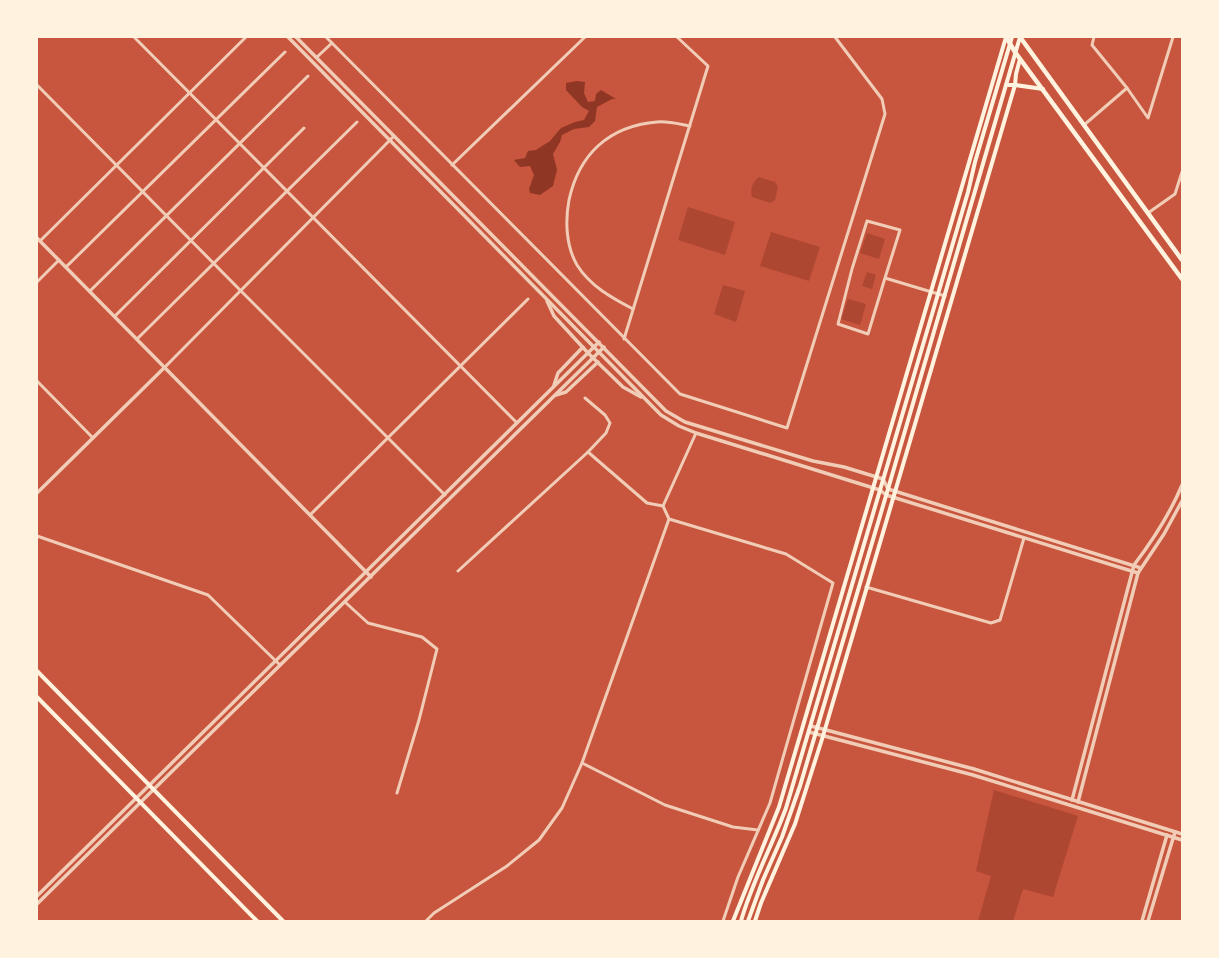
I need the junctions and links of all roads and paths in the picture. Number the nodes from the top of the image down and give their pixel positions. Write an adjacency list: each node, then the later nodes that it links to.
1 (134, 37): 26 (street)
2 (246, 37): 26 (street)
3 (288, 37): 33 (street)
4 (296, 37): 18 (street)
5 (326, 37): 15 (street)
6 (585, 37): 35 (street)
7 (677, 37): 30 (street)
8 (835, 37): 64 (street)
9 (1006, 37): 14 (main road); 56 (main road)
10 (1012, 37): 14 (main road)
11 (1020, 37): 17 (main road); 29 (main road)
12 (1094, 37): 24 (street)
13 (1173, 37): 24 (street)
14 (1009, 42): 17 (main road); 57 (main road)
15 (332, 43): 18 (street); 35 (street)
16 (285, 52): 27 (street)
17 (1015, 52): 19 (main road); 23 (main road)
18 (317, 57): 32 (street)
19 (1020, 59): 22 (main road); 25 (main road)
20 (308, 76): 34 (street)
21 (37, 85): 36 (street)
22 (1015, 85): 23 (main road); 25 (main road); 91 (main road)
23 (1006, 86): 58 (main road)
24 (1127, 88): 29 (street)
25 (1043, 89): 52 (main road)
26 (189, 94): 27 (street); 36 (street)
27 (216, 120): 34 (street); 39 (street)
28 (357, 122): 40 (street)
29 (1084, 124): 41 (main road)
30 (690, 126): 61 (street); 61 (street)
31 (304, 128): 37 (street)
32 (394, 136): 33 (street); 65 (street)
33 (390, 140): 43 (street); 60 (street)
34 (239, 143): 37 (street); 42 (street)
35 (452, 165): 64 (street)
36 (117, 166): 39 (street); 46 (street)
37 (263, 168): 40 (street); 45 (street)
38 (1182, 172): 41 (street)
39 (142, 192): 42 (street); 50 (street)
40 (287, 192): 43 (street); 49 (street)
41 (1148, 213): 48 (main road)
42 (166, 215): 45 (street); 55 (street)
43 (313, 218): 54 (street); 73 (street)
44 (37, 238): 46 (street)
45 (191, 240): 49 (street); 62 (street)
46 (40, 241): 47 (street)
47 (59, 260): 50 (street); 53 (street)
48 (1182, 260)
49 (214, 264): 54 (street); 63 (street)
50 (66, 267): 55 (street)
51 (885, 278): 51 (street); 56 (street)
52 (1182, 279)
53 (37, 282)
54 (240, 290): 74 (street); 82 (street)
55 (90, 291): 62 (street)
56 (931, 292): 57 (street); 85 (main road)
57 (938, 294): 58 (street); 86 (main road)
58 (945, 296): 89 (main road)
59 (528, 299): 73 (street)
60 (546, 299): 66 (street); 68 (street)
61 (633, 309): 64 (street)
62 (115, 316): 63 (street)
63 (138, 339): 74 (street)
64 (624, 339)
65 (599, 342): 67 (street); 68 (street)
66 (583, 347): 70 (street); 76 (street)
67 (604, 347): 69 (street); 85 (street)
68 (593, 348): 69 (street); 70 (street)
69 (598, 352): 71 (street); 79 (street)
70 (588, 353): 71 (street); 76 (street)
71 (593, 357): 72 (street); 77 (street)
72 (598, 362): 77 (street); 79 (street)
73 (460, 366): 80 (street); 82 (street)
74 (164, 367): 83 (street); 98 (street)
75 (37, 381): 83 (street)
76 (553, 387): 80 (street)
77 (553, 397): 108 (street)
78 (585, 398): 84 (street)
79 (646, 400): 81 (street)
80 (517, 423): 93 (street)
81 (696, 432): 88 (street); 97 (street)
82 (387, 437): 93 (street); 98 (street)
83 (93, 438): 92 (street)
84 (588, 452): 97 (street); 104 (street)
85 (876, 477): 86 (street); 88 (main road)
86 (883, 479): 89 (street); 90 (main road)
87 (1182, 485): 102 (street)
88 (873, 488): 90 (street); 144 (main road)
89 (888, 489): 91 (street); 94 (main road)
90 (880, 490): 94 (street); 115 (main road)
91 (895, 491): 95 (main road); 102 (street)
92 (37, 493)
93 (445, 495): 106 (street)
94 (886, 495): 95 (street); 116 (main road)
95 (894, 497): 101 (street); 109 (main road)
96 (1182, 501): 103 (street)
97 (663, 506): 99 (street)
98 (310, 515): 106 (street)
99 (669, 519): 121 (street); 131 (street)
100 (37, 536): 111 (street)
101 (1024, 538): 105 (street); 109 (street)
102 (1134, 565): 103 (street); 105 (street)
103 (1141, 568): 107 (street)
104 (458, 571)
105 (1132, 571): 107 (street); 126 (street)
106 (366, 572): 108 (street); 111 (street)
107 (1138, 573): 127 (street)
108 (371, 577): 110 (street)
109 (866, 587): 117 (main road)
110 (345, 602): 112 (street); 124 (street)
111 (275, 660): 112 (street); 122 (street)
112 (280, 665): 123 (street)
113 (37, 671): 122 (main road)
114 (37, 696): 125 (main road)
115 (811, 726): 116 (street); 118 (main road)
116 (817, 727): 117 (street); 119 (main road)
117 (824, 729): 120 (main road); 126 (street)
118 (809, 732): 119 (street); 145 (main road)
119 (815, 734): 120 (street); 146 (main road)
120 (823, 736): 129 (street); 147 (main road)
121 (582, 763): 131 (street); 140 (street)
122 (150, 786): 123 (main road); 125 (street)
123 (153, 790): 128 (street); 142 (main road)
124 (397, 793)
125 (137, 799): 128 (main road); 138 (street)
126 (1072, 799): 127 (street); 129 (street)
127 (1078, 801): 130 (street); 132 (street)
128 (141, 802): 139 (street); 141 (main road)
129 (1070, 805): 130 (street)
130 (1076, 807): 135 (street)
131 (758, 830): 143 (street)
132 (1169, 830): 133 (street); 135 (street)
133 (1175, 832): 134 (street); 136 (street)
134 (1182, 834)
135 (1167, 835): 136 (street); 148 (street)
136 (1173, 837): 137 (street); 149 (street)
137 (1182, 840)
138 (37, 896)
139 (37, 904)
140 (427, 920)
141 (257, 921)
142 (283, 921)
143 (722, 921)
144 (733, 921)
145 (741, 921)
146 (748, 921)
147 (755, 921)
148 (1142, 921)
149 (1148, 921)

